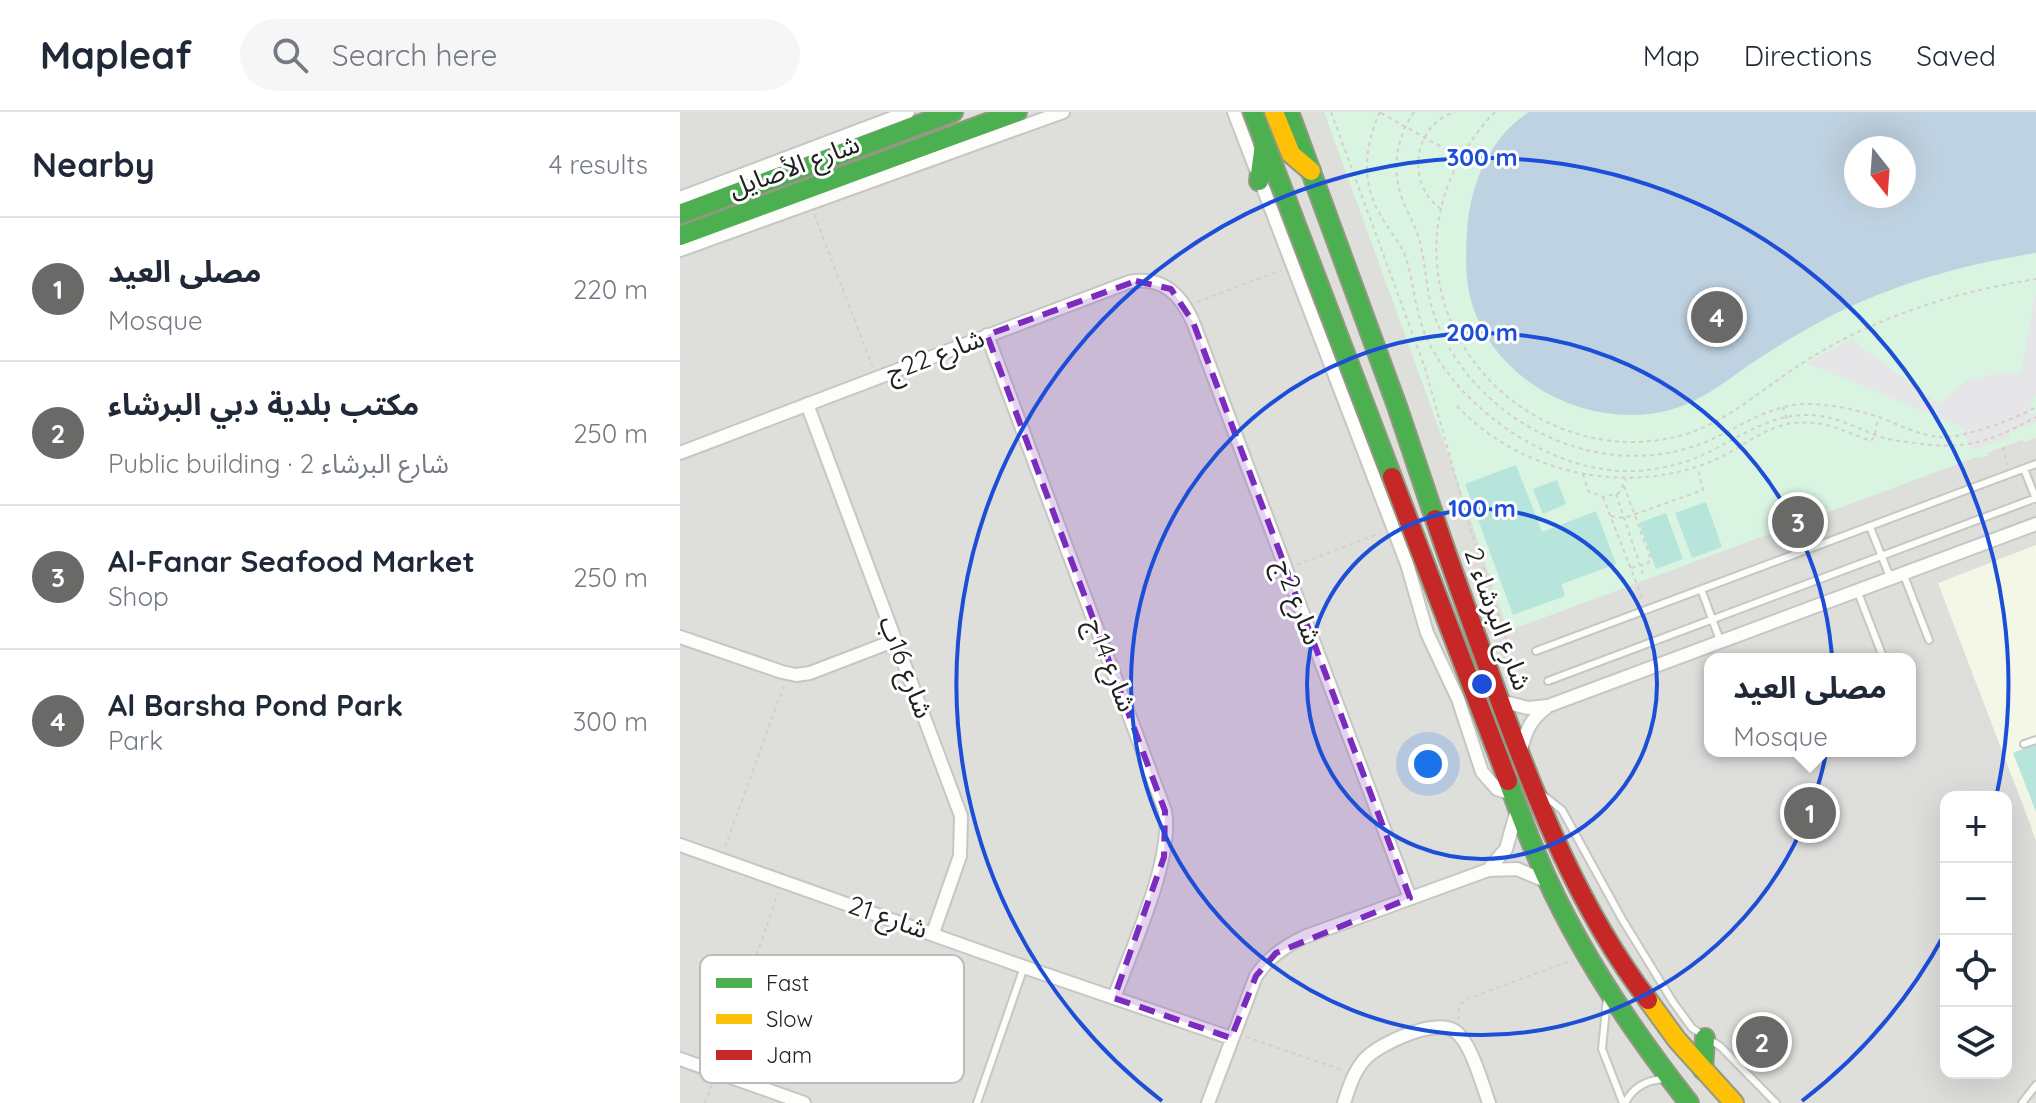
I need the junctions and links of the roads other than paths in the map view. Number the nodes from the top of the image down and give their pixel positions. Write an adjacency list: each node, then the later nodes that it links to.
1 (908, 112): 12 (street)
2 (953, 112): 13 (street, شارع الأصايل)
3 (1017, 112): 14 (street, شارع الأصايل)
4 (1063, 112): 14 (street)
5 (1234, 112): 11 (street)
6 (1253, 112): 9 (street, شارع البرشاء 2)
7 (1274, 112): 10 (street)
8 (1292, 116): 10 (street, شارع البرشاء 2)
9 (1265, 143): 11 (street); 44 (street, شارع البرشاء 2)
10 (1311, 171): 38 (street, شارع البرشاء 2)
11 (1259, 181): 44 (street)
12 (680, 198)
13 (680, 214)
14 (746, 218): 15 (street, شارع الأصايل); 16 (street)
15 (680, 236)
16 (680, 250)
17 (1185, 306): 18 (street, شارع 22ج); 48 (street, شارع 2ج)
18 (987, 335): 19 (street, شارع 22ج); 52 (street, شارع 14ج)
19 (807, 404): 20 (street, شارع 22ج); 32 (street, شارع 16ب)
20 (680, 453)
21 (2036, 464): 22 (lane)
22 (2024, 469): 23 (lane); 25 (lane)
23 (2036, 498): 26 (lane)
24 (2036, 524): 27 (street)
25 (1870, 527): 26 (lane); 28 (lane)
26 (1882, 557): 27 (lane); 30 (lane)
27 (1897, 575): 29 (street); 33 (lane)
28 (1701, 589): 30 (lane); 35 (lane)
29 (1857, 590): 34 (street); 36 (lane)
30 (1713, 621): 34 (lane); 37 (lane)
31 (680, 637): 32 (street)
32 (896, 640): 49 (street, شارع 16ب)
33 (1929, 640)
34 (1721, 643): 39 (street)
35 (1536, 651)
36 (1881, 653)
37 (1548, 681)
38 (1500, 701): 39 (street); 42 (street, شارع البرشاء 2)
39 (1548, 706): 42 (street)
40 (2036, 740): 41 (lane)
41 (2024, 744)
42 (1520, 755): 43 (street, شارع البرشاء 2)
43 (1535, 792): 54 (lane); 57 (street, شارع البرشاء 2)
44 (1515, 802): 46 (street); 47 (street, شارع البرشاء 2)
45 (680, 845): 49 (street, شارع 21)
46 (1488, 870): 47 (street); 48 (street)
47 (1548, 882): 51 (street, شارع البرشاء 2)
48 (1410, 898): 53 (street)
49 (933, 933): 50 (street, شارع 21)
50 (1024, 967): 52 (street, شارع 21); 62 (lane)
51 (1608, 986): 58 (street, شارع البرشاء 2); 66 (lane)
52 (1114, 998): 53 (street, شارع 21)
53 (1232, 1035): 63 (street)
54 (1705, 1038): 57 (street); 69 (lane)
55 (680, 1059): 56 (street)
56 (700, 1066)
57 (1703, 1070): 68 (street, شارع البرشاء 2)
58 (1669, 1080): 66 (lane); 67 (street, شارع البرشاء 2)
59 (747, 1083): 61 (street)
60 (2036, 1085): 70 (lane)
61 (804, 1103)
62 (977, 1103)
63 (1208, 1103)
64 (1344, 1103): 65 (street)
65 (1489, 1103)
66 (1624, 1103)
67 (1689, 1103)
68 (1734, 1103)
69 (1776, 1103)
70 (2022, 1103)

